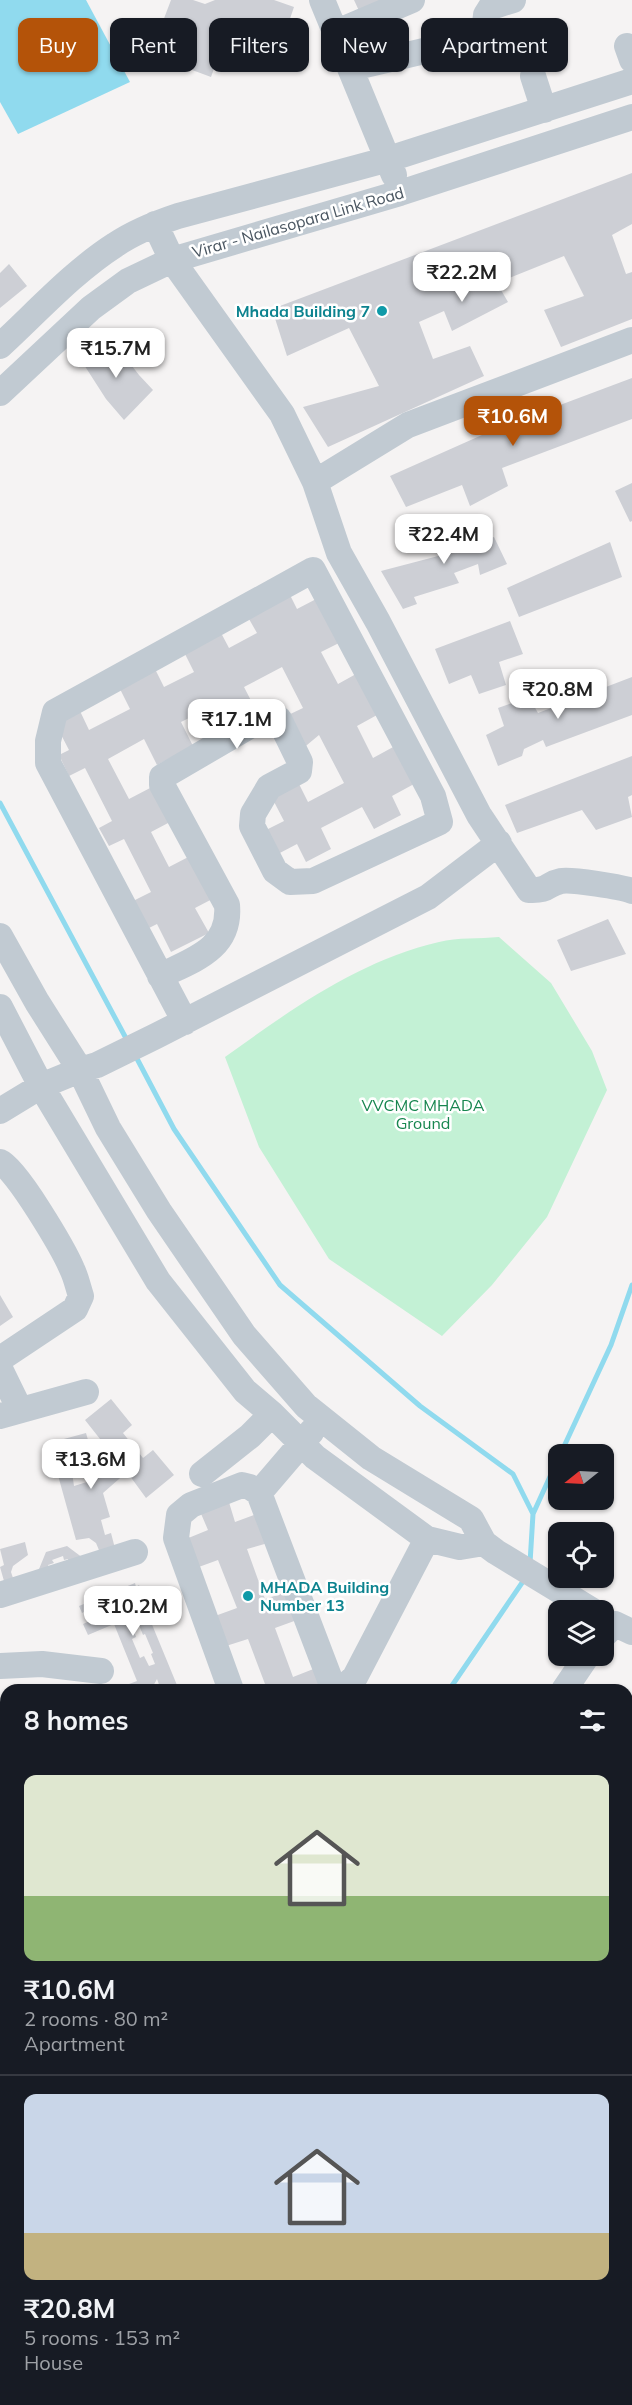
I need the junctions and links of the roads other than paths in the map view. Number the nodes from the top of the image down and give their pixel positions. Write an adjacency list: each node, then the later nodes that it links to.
1 (322, 0): 4 (street)
2 (412, 0): 5 (street)
3 (513, 0): 6 (street)
4 (330, 18)
5 (370, 18)
6 (409, 55)
7 (354, 72): 12 (street)
8 (533, 76): 10 (street)
9 (632, 81): 10 (street)
10 (544, 110): 12 (street)
11 (632, 117): 13 (street, Virar - Nailasopara Link Road)
12 (389, 159): 13 (street); 14 (street)
13 (400, 193): 15 (street, Virar - Nailasopara Link Road)
14 (155, 224): 15 (street); 17 (street)
15 (172, 260): 18 (street, Virar - Nailasopara Link Road); 19 (street)
16 (632, 340): 19 (street)
17 (0, 346)
18 (0, 393)
19 (315, 482): 20 (street)
20 (339, 554): 21 (street); 22 (street)
21 (313, 570): 23 (street); 27 (street)
22 (477, 810): 23 (street); 24 (street)
23 (440, 822): 27 (street)
24 (498, 843): 25 (street); 29 (street)
25 (632, 891)
26 (0, 936): 30 (street)
27 (160, 975): 29 (street)
28 (0, 1007): 31 (street)
29 (185, 1022): 30 (street)
30 (88, 1068): 31 (street); 39 (street)
31 (41, 1086): 32 (street); 38 (street)
32 (0, 1111)
33 (0, 1162): 34 (street)
34 (0, 1359)
35 (0, 1369): 37 (street)
36 (86, 1392): 37 (street)
37 (10, 1413)
38 (272, 1414): 40 (street); 41 (street)
39 (322, 1419): 40 (street); 44 (street)
40 (301, 1443): 42 (street); 43 (street)
41 (202, 1474)
42 (259, 1493): 51 (street); 52 (street)
43 (427, 1539): 44 (street); 53 (street)
44 (490, 1548): 47 (street)
45 (135, 1552): 46 (street)
46 (0, 1595)
47 (575, 1600)
48 (0, 1666): 50 (street)
49 (580, 1666): 54 (street)
50 (101, 1671)
51 (229, 1684)
52 (332, 1684)
53 (347, 1684)
54 (568, 1684)

